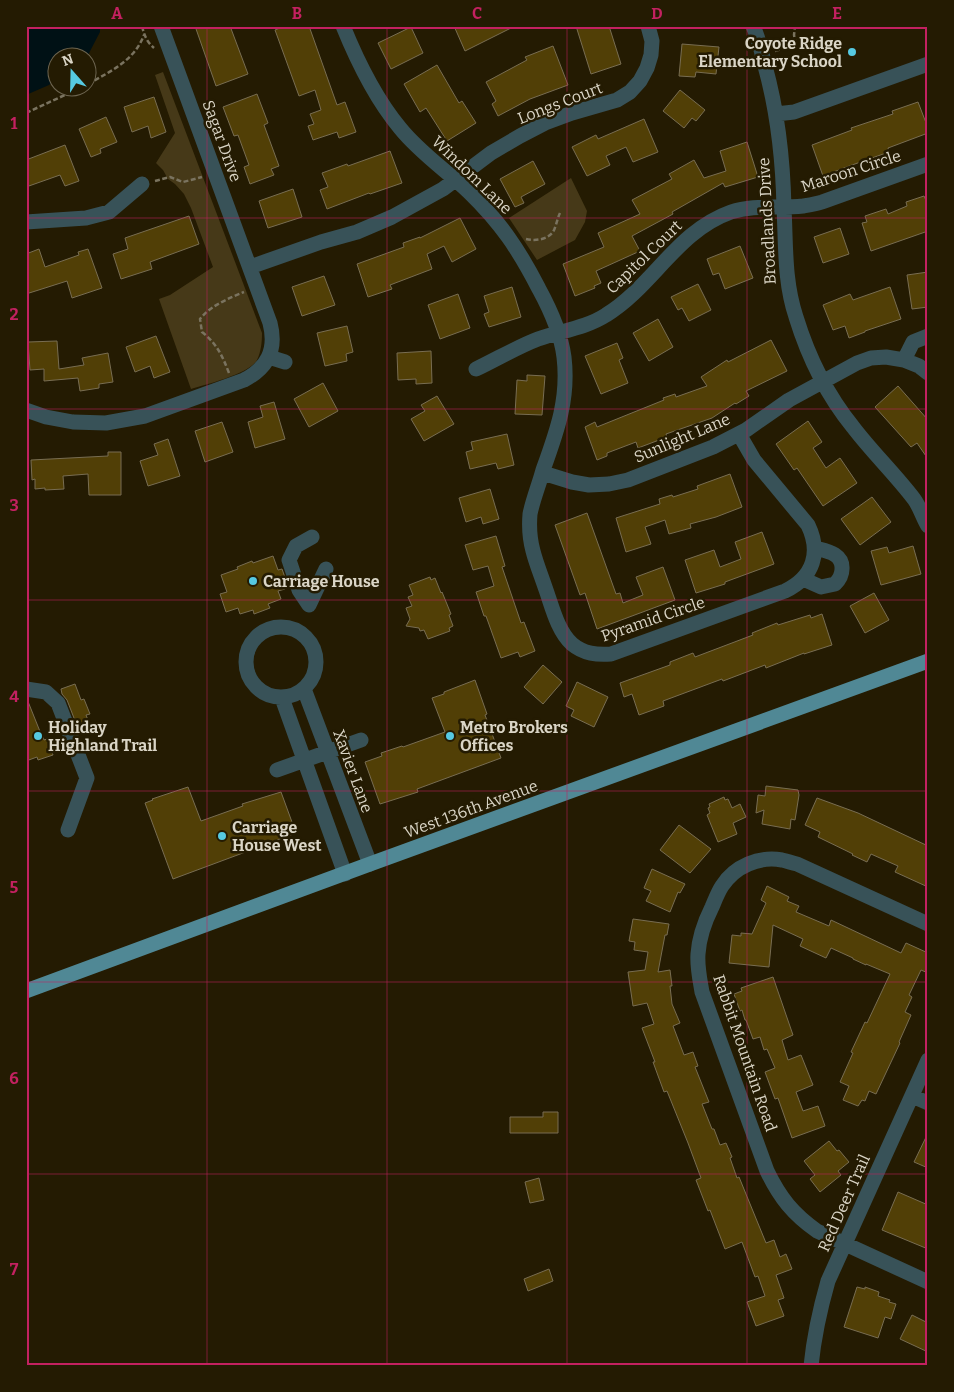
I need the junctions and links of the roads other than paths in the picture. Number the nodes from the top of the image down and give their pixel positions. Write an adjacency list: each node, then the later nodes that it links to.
1 (161, 26): 12 (street, Sagar Drive)
2 (343, 26): 8 (street, Windom Lane)
3 (648, 26): 8 (street, Longs Court)
4 (754, 26): 6 (street, Broadlands Drive)
5 (928, 64): 6 (street)
6 (776, 114): 10 (street, Broadlands Drive)
7 (928, 164): 10 (street, Maroon Circle)
8 (455, 180): 12 (street, Longs Court); 13 (street, Windom Lane)
9 (142, 184): 11 (street)
10 (784, 207): 13 (street, Capitol Court); 20 (street, Broadlands Drive)
11 (26, 222)
12 (250, 268): 15 (street, Sagar Drive)
13 (559, 332): 18 (street, Capitol Court); 23 (street, Windom Lane)
14 (928, 336): 16 (street)
15 (269, 357): 17 (street); 21 (street)
16 (904, 360): 19 (street); 20 (street)
17 (285, 362)
18 (476, 369)
19 (928, 373)
20 (823, 381): 22 (street, Sunlight Lane); 24 (street, Broadlands Drive)
21 (26, 410)
22 (739, 434): 23 (street, Sunlight Lane); 26 (street)
23 (543, 473): 28 (street, Pyramid Circle)
24 (928, 526)
25 (312, 537): 27 (street)
26 (815, 548): 28 (street); 28 (street)
27 (326, 569)
28 (803, 579)
29 (928, 661): 38 (main road, West 136th Avenue)
30 (26, 689): 37 (street)
31 (304, 689): 32 (street); 32 (street); 34 (street, Xavier Lane)
32 (282, 698): 35 (street)
33 (361, 740): 34 (street)
34 (328, 752): 35 (street); 38 (street, Xavier Lane)
35 (305, 760): 36 (street); 39 (street)
36 (277, 770)
37 (68, 830)
38 (370, 864): 39 (main road, West 136th Avenue)
39 (345, 874): 41 (main road, West 136th Avenue)
40 (928, 924): 45 (street, Rabbit Mountain Road)
41 (26, 991)
42 (928, 1060): 43 (street, Red Deer Trail)
43 (912, 1096): 44 (street); 45 (street, Red Deer Trail)
44 (928, 1103)
45 (844, 1244): 46 (street, Rabbit Mountain Road); 47 (street, Red Deer Trail)
46 (928, 1282)
47 (811, 1366)

